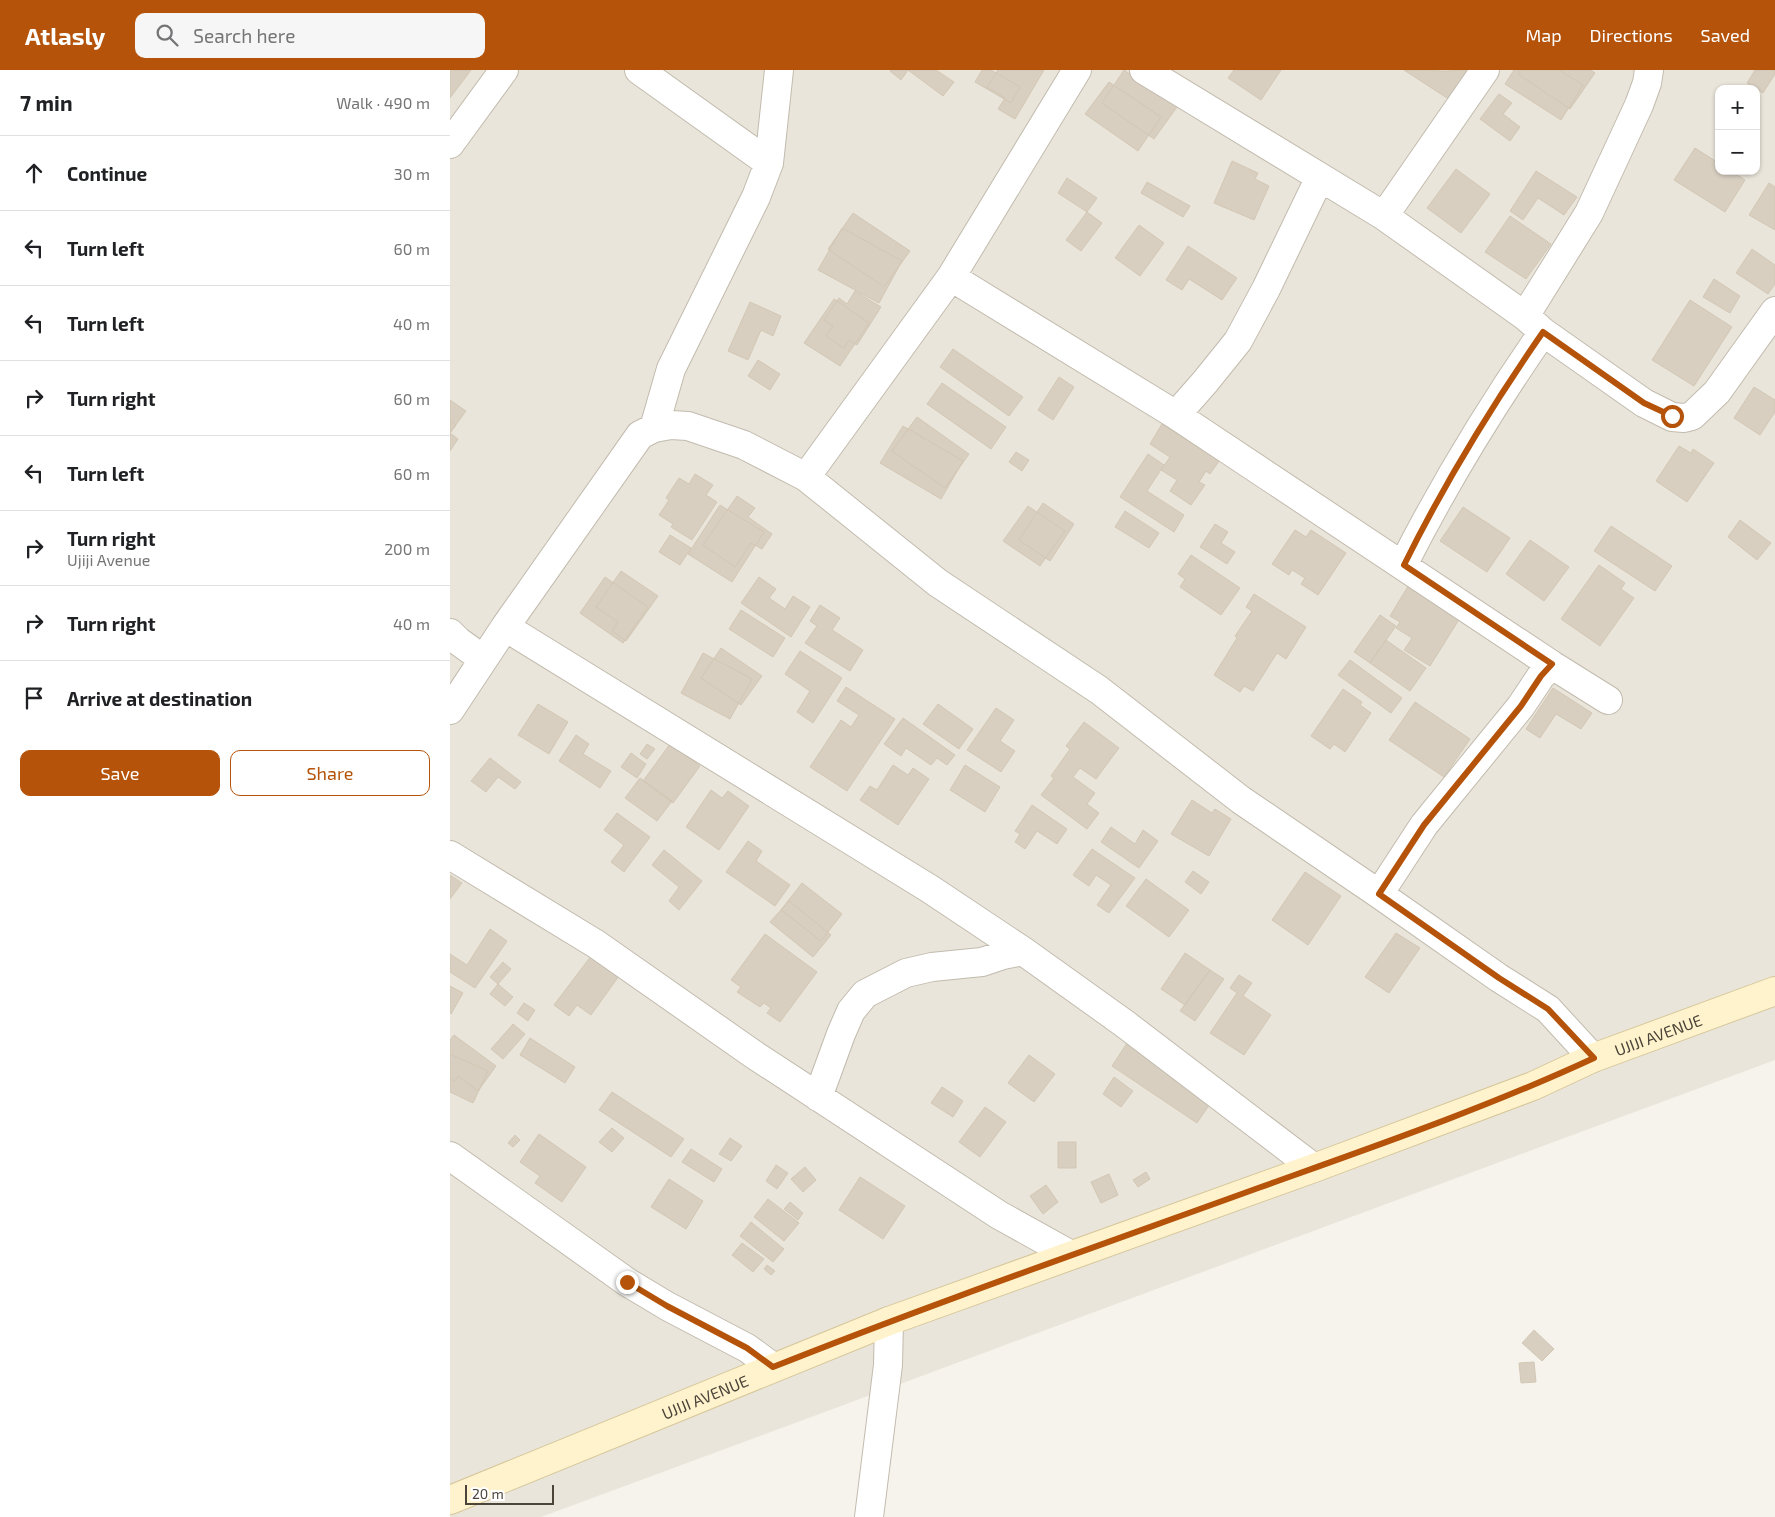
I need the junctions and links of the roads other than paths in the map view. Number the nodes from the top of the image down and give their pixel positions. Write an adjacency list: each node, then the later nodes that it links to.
1 (504, 70): 8 (street)
2 (638, 70): 9 (street)
3 (779, 70): 9 (street)
4 (1077, 70): 12 (street)
5 (1144, 70): 10 (street)
6 (1485, 70): 11 (street)
7 (1649, 70): 14 (street)
8 (450, 144)
9 (769, 163): 16 (street)
10 (1320, 177): 11 (street); 15 (street)
11 (1384, 216): 14 (street)
12 (951, 277): 15 (street); 17 (street)
13 (1775, 311): 14 (street)
14 (1534, 324): 18 (street)
15 (1176, 415): 18 (street)
16 (654, 428): 17 (street); 19 (street)
17 (806, 477): 26 (street)
18 (1404, 565): 22 (street)
19 (504, 627): 21 (street); 27 (street)
20 (450, 633): 21 (street)
21 (483, 659): 24 (street)
22 (1552, 664): 23 (street); 26 (street)
23 (1608, 700)
24 (450, 710)
25 (450, 855): 30 (street)
26 (1379, 894): 29 (street)
27 (1023, 951): 30 (street); 32 (street)
28 (1775, 991): 29 (main road, UJIJI AVENUE)
29 (1594, 1058): 32 (main road, UJIJI AVENUE)
30 (818, 1097): 33 (street)
31 (450, 1156): 35 (street)
32 (1314, 1168): 33 (main road, UJIJI AVENUE)
33 (1071, 1255): 34 (main road, UJIJI AVENUE)
34 (889, 1321): 35 (main road, UJIJI AVENUE); 37 (street)
35 (773, 1367): 36 (main road, UJIJI AVENUE)
36 (450, 1500)
37 (870, 1517)

